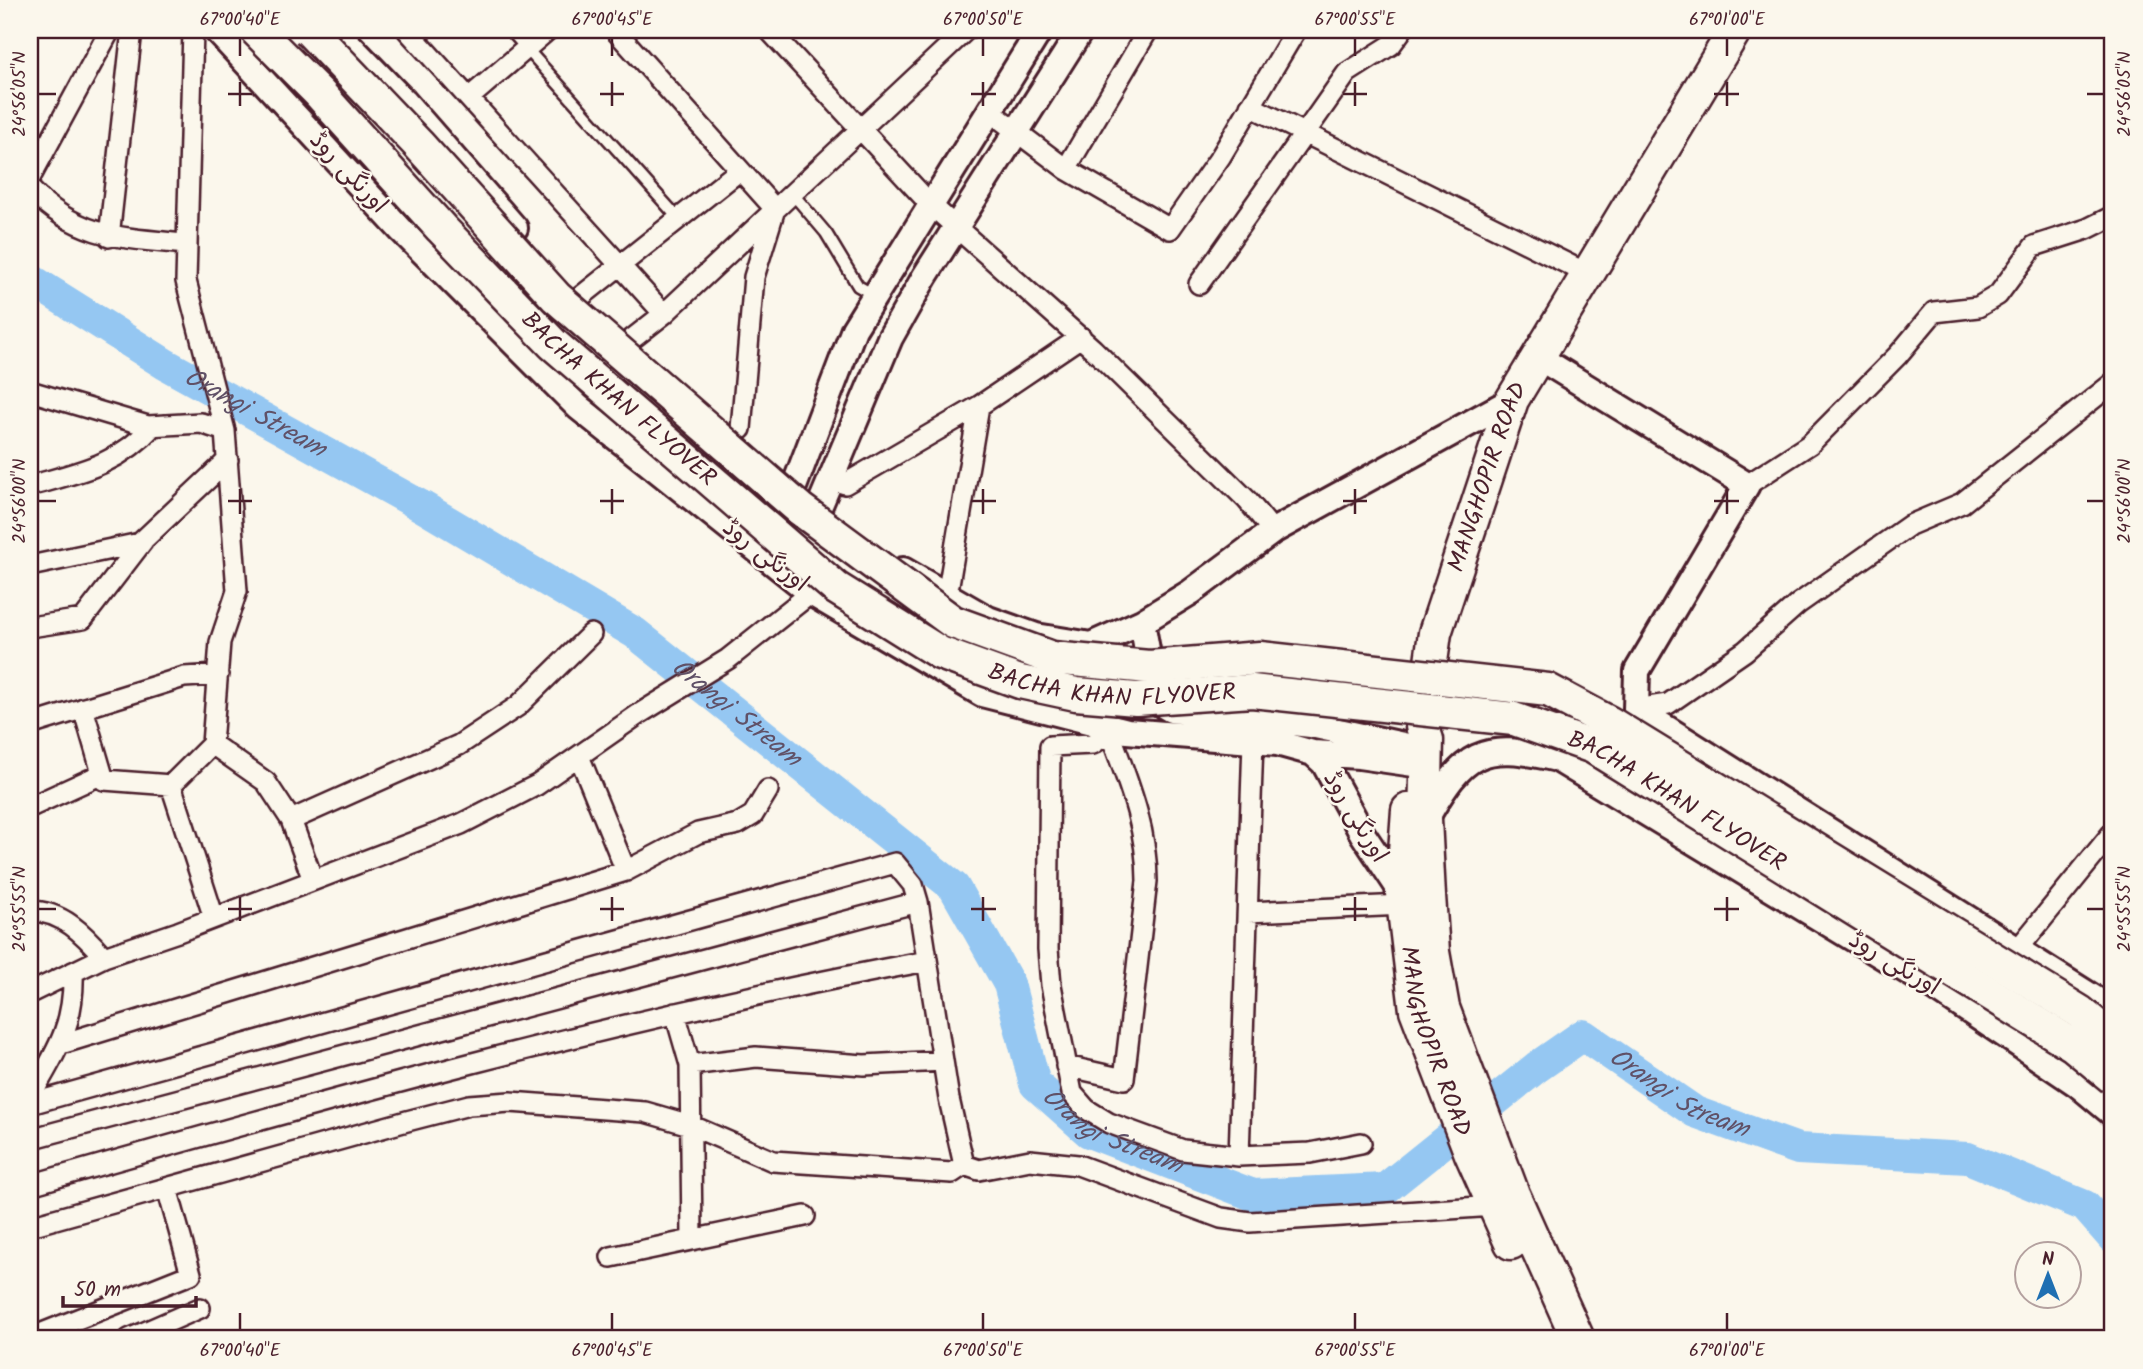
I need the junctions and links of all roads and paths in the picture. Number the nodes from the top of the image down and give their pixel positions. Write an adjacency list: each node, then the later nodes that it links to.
1 (110, 30): 29 (street)
2 (132, 30): 37 (street)
3 (193, 30): 38 (street)
4 (216, 30): 65 (street, اورنگی روڈ)
5 (257, 30): 106 (main road, BACHA KHAN FLYOVER, bridge)
6 (309, 30): 101 (main road, BACHA KHAN FLYOVER, bridge)
7 (335, 30): 43 (street)
8 (407, 30): 21 (street)
9 (510, 30): 20 (lane)
10 (548, 30): 20 (street)
11 (615, 30): 28 (street)
12 (769, 30): 24 (street)
13 (966, 30): 24 (street)
14 (1040, 30): 23 (street)
15 (1081, 30): 26 (street)
16 (1148, 30): 27 (street)
17 (1296, 30): 22 (street)
18 (1402, 30): 25 (street)
19 (1735, 30): 40 (main road, MANGHOPIR ROAD)
20 (527, 48): 21 (street); 35 (lane)
21 (469, 98): 39 (street)
22 (1251, 106): 25 (street); 27 (street)
23 (988, 110): 26 (street); 32 (street)
24 (860, 128): 31 (street); 32 (street)
25 (1305, 132): 40 (street); 41 (street)
26 (1018, 133): 27 (street); 36 (street)
27 (1066, 169)
28 (740, 170): 33 (street); 35 (street)
29 (30, 178)
30 (30, 189): 37 (street)
31 (792, 193): 33 (street); 42 (lane)
32 (930, 204): 36 (street); 42 (street)
33 (775, 209): 44 (street); 53 (street)
34 (2113, 216): 57 (street)
35 (679, 219): 39 (street)
36 (957, 227): 45 (street); 56 (street)
37 (108, 237): 38 (street)
38 (186, 244): 54 (street)
39 (620, 265): 43 (street); 44 (street)
40 (1588, 274): 47 (main road, MANGHOPIR ROAD)
41 (1199, 284)
42 (874, 295): 59 (street)
43 (579, 298): 46 (street)
44 (664, 314): 46 (street)
45 (1081, 337): 51 (street); 61 (street)
46 (627, 343): 59 (street)
47 (1538, 357): 50 (main road, MANGHOPIR ROAD); 57 (street, MANGHOPIR ROAD)
48 (2113, 383): 71 (street)
49 (30, 391): 52 (street)
50 (1512, 400): 61 (street); 76 (main road, MANGHOPIR ROAD)
51 (979, 406): 56 (street); 64 (street)
52 (153, 426): 54 (street); 58 (street)
53 (741, 429)
54 (225, 431): 55 (street)
55 (228, 460): 62 (street); 69 (street)
56 (832, 480): 60 (street)
57 (1747, 485): 71 (street)
58 (30, 486)
59 (792, 492): 60 (street)
60 (817, 512): 66 (street)
61 (1273, 531): 66 (street)
62 (143, 540): 63 (street); 67 (street)
63 (30, 566)
64 (949, 584)
65 (811, 593): 73 (street, اورنگی روڈ); 78 (street)
66 (1142, 622): 76 (street)
67 (30, 627)
68 (592, 634): 84 (street)
69 (218, 675): 70 (street); 75 (street)
70 (83, 708): 72 (street); 79 (street)
71 (1636, 709): 93 (street)
72 (30, 724)
73 (1113, 730): 74 (street, اورنگی روڈ); 105 (street); 105 (street)
74 (1253, 741): 77 (street, اورنگی روڈ); 91 (street)
75 (212, 744): 80 (street); 84 (street)
76 (1419, 751): 77 (street); 83 (main road, MANGHOPIR ROAD); 88 (main road, MANGHOPIR ROAD)
77 (1313, 753): 88 (street, اورنگی روڈ)
78 (579, 756): 86 (street); 87 (street)
79 (102, 774): 80 (street); 82 (street)
80 (171, 785): 92 (street)
81 (768, 790): 86 (street)
82 (30, 807)
83 (1425, 819): 99 (main road, MANGHOPIR ROAD); 109 (street, اورنگی روڈ)
84 (291, 820): 87 (street)
85 (2113, 832): 93 (street)
86 (626, 871): 102 (street)
87 (313, 880): 92 (street)
88 (1403, 899): 91 (street); 99 (main road, MANGHOPIR ROAD)
89 (918, 902): 95 (street); 108 (street); 111 (street)
90 (30, 911): 94 (street)
91 (1248, 912): 113 (street)
92 (215, 918): 94 (street)
93 (2018, 949): 98 (street)
94 (104, 957): 96 (street)
95 (927, 961): 100 (street); 103 (street)
96 (73, 972): 97 (street); 102 (street)
97 (30, 993)
98 (2112, 1005)
99 (1429, 1009): 117 (main road, MANGHOPIR ROAD)
100 (675, 1013): 104 (street); 115 (street)
101 (2113, 1039)
102 (61, 1044): 107 (street)
103 (943, 1061): 104 (street); 114 (street)
104 (691, 1065): 110 (street)
105 (1066, 1066): 113 (street)
106 (2113, 1078)
107 (30, 1097)
108 (30, 1104)
109 (2113, 1114)
110 (691, 1125): 114 (street); 116 (street); 120 (street)
111 (30, 1139)
112 (1361, 1143): 113 (street)
113 (1239, 1156)
114 (964, 1165): 117 (street)
115 (30, 1185)
116 (167, 1188): 119 (street); 123 (street)
117 (1499, 1199): 125 (main road, MANGHOPIR ROAD); 126 (main road, MANGHOPIR ROAD)
118 (805, 1216): 120 (street)
119 (30, 1226)
120 (692, 1238): 121 (street)
121 (611, 1257)
122 (200, 1308): 124 (street)
123 (30, 1338)
124 (130, 1339)
125 (1556, 1339)
126 (1578, 1339)

